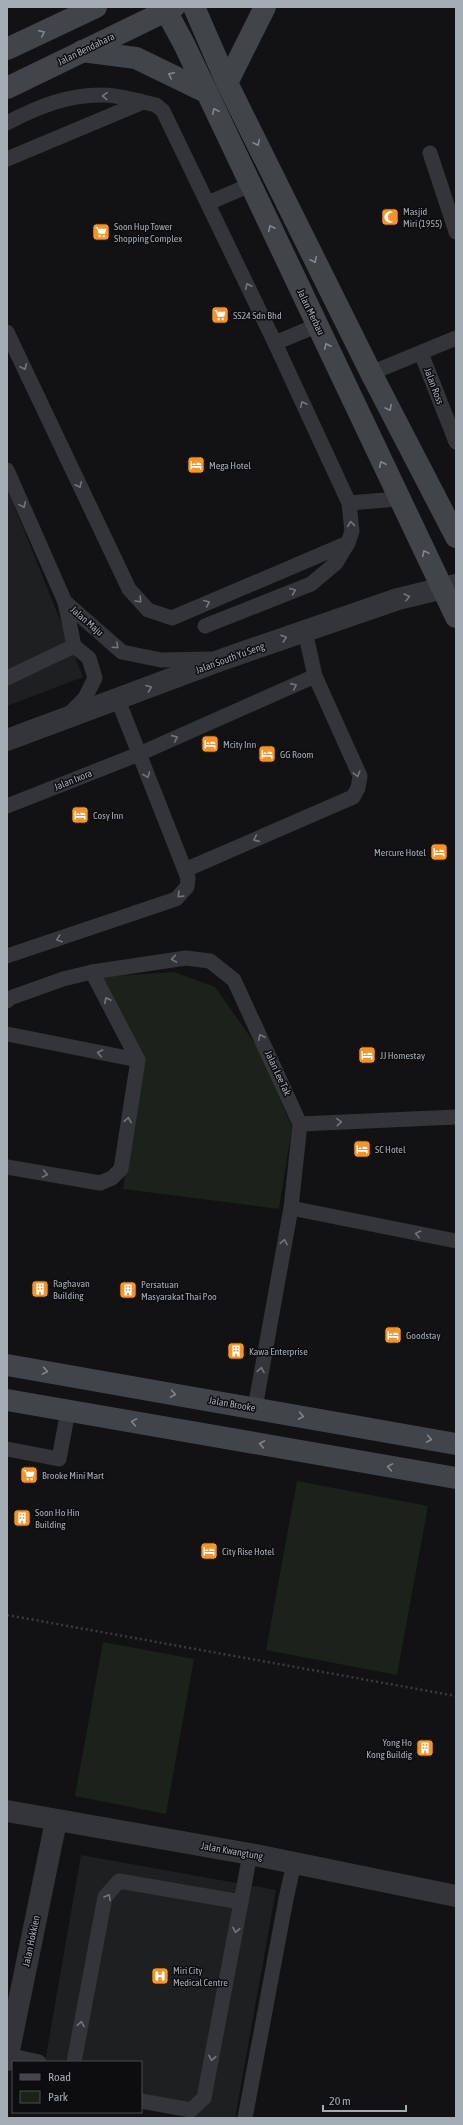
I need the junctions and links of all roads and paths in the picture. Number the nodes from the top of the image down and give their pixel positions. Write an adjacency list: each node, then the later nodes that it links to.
1 (96, 7): 5 (street, one-way to 1)
2 (194, 7): 7 (street)
3 (265, 7): 7 (street)
4 (168, 8): 6 (street, Jalan Bendahara); 9 (street, Jalan Merbau)
5 (7, 49)
6 (82, 51): 8 (street, Jalan Bendahara); 9 (street, one-way to 6)
7 (227, 83): 22 (street, one-way to 22)
8 (7, 88)
9 (206, 92): 14 (street, Jalan Merbau, one-way to 9)
10 (143, 102): 11 (lane, one-way to 11); 13 (lane); 15 (lane)
11 (7, 123)
12 (430, 153): 16 (lane)
13 (7, 159)
14 (250, 185): 15 (lane); 17 (street, Jalan Merbau, one-way to 14)
15 (208, 203): 20 (lane, one-way to 15)
16 (456, 232)
17 (318, 325): 20 (lane); 25 (street, Jalan Merbau, one-way to 17)
18 (7, 332): 28 (lane, one-way to 28)
19 (456, 338): 21 (lane)
20 (275, 343): 26 (lane, one-way to 20)
21 (421, 353): 22 (lane); 23 (lane, Jalan Ross)
22 (371, 373): 27 (street, one-way to 27)
23 (456, 442)
24 (7, 470): 30 (lane, Jalan Maju, one-way to 30)
25 (398, 499): 26 (lane); 29 (street, Jalan Merbau, one-way to 25)
26 (349, 503): 28 (lane, one-way to 26)
27 (456, 537)
28 (348, 543): 32 (lane, one-way to 28)
29 (449, 586): 31 (street, Jalan Merbau); 33 (street, Jalan South Yu Seng, one-way to 29)
30 (66, 602): 34 (lane); 35 (lane, Jalan Maju, one-way to 35)
31 (456, 617)
32 (205, 626)
33 (305, 631): 35 (street, Jalan South Yu Seng, one-way to 33); 36 (lane)
34 (74, 646): 37 (lane); 39 (lane)
35 (224, 659): 38 (street, Jalan South Yu Seng, one-way to 35)
36 (314, 676): 41 (lane, Jalan Ixora, one-way to 36); 43 (lane, one-way to 43)
37 (7, 678)
38 (118, 700): 39 (street, Jalan South Yu Seng); 41 (lane)
39 (62, 720): 40 (street, Jalan South Yu Seng)
40 (7, 740)
41 (139, 754): 42 (lane, Jalan Ixora); 43 (lane, one-way to 43)
42 (7, 806)
43 (185, 870): 44 (lane, one-way to 44)
44 (7, 956)
45 (92, 972): 46 (lane, Jalan Lee Tak); 48 (lane, one-way to 45); 50 (lane, Jalan Lee Tak, one-way to 45)
46 (7, 1001)
47 (7, 1034): 48 (lane, one-way to 47)
48 (138, 1060): 51 (lane, one-way to 48)
49 (456, 1116): 50 (lane, one-way to 49)
50 (300, 1124): 52 (lane)
51 (7, 1167)
52 (291, 1208): 53 (lane, one-way to 52); 56 (lane, one-way to 52)
53 (456, 1241)
54 (7, 1365): 56 (street, Jalan Brooke, one-way to 56)
55 (7, 1400): 57 (street)
56 (254, 1408): 58 (street, Jalan Brooke, one-way to 58)
57 (68, 1411): 59 (lane); 60 (street, one-way to 57)
58 (456, 1444)
59 (7, 1449)
60 (456, 1478)
61 (7, 1615): 62 (path)
62 (456, 1696)
63 (7, 1811): 64 (street, Jalan Kwangtung)
64 (56, 1821): 65 (street, Jalan Kwangtung); 69 (street, Jalan Hokkien)
65 (250, 1854): 66 (street, Jalan Kwangtung); 68 (lane)
66 (294, 1863): 67 (street, Jalan Kwangtung); 73 (lane)
67 (456, 1896)
68 (241, 1902): 71 (lane, one-way to 68); 72 (lane, one-way to 72)
69 (8, 2058): 70 (lane)
70 (31, 2061)
71 (74, 2061)
72 (142, 2101)
73 (245, 2118)

